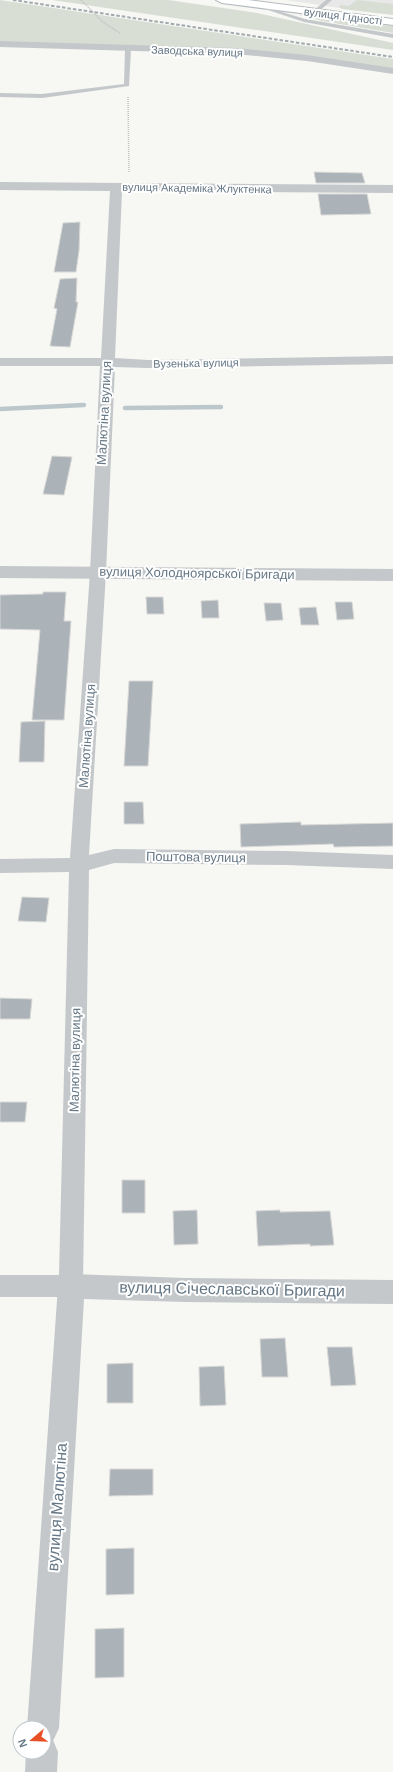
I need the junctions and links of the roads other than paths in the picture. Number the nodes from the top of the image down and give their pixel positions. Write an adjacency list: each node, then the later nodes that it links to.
1 (222, 0): 3 (main road, вулиця Гідності)
2 (329, 0): 4 (lane)
3 (258, 5): 4 (main road, вулиця Гідності); 6 (lane)
4 (315, 12): 5 (main road, вулиця Гідності)
5 (393, 22)
6 (393, 36)
7 (0, 44): 8 (street, Заводська вулиця)
8 (131, 49): 9 (street, Заводська вулиця); 10 (lane)
9 (393, 70)
10 (0, 95)
11 (0, 186): 12 (street, вулиця Академіка Жлуктенка)
12 (123, 187): 13 (street, вулиця Академіка Жлуктенка); 16 (street, Малютіна вулиця)
13 (393, 189)
14 (393, 360): 16 (street, Вузенька вулиця)
15 (0, 362): 16 (street, Вузенька вулиця)
16 (107, 363): 18 (street, Малютіна вулиця)
17 (0, 572): 18 (street, вулиця Холодноярської Бригади)
18 (98, 572): 19 (street, вулиця Холодноярської Бригади); 21 (street, Малютіна вулиця)
19 (393, 575)
20 (393, 862): 21 (street, Поштова вулиця)
21 (79, 865): 22 (street, Поштова вулиця); 24 (street, Малютіна вулиця)
22 (0, 866)
23 (0, 1286): 24 (street)
24 (71, 1286): 25 (street, вулиця Січеславської Бригади); 26 (street, вулиця Малютіна)
25 (393, 1292)
26 (44, 1720)
27 (41, 1760): 28 (street)
28 (40, 1772)

